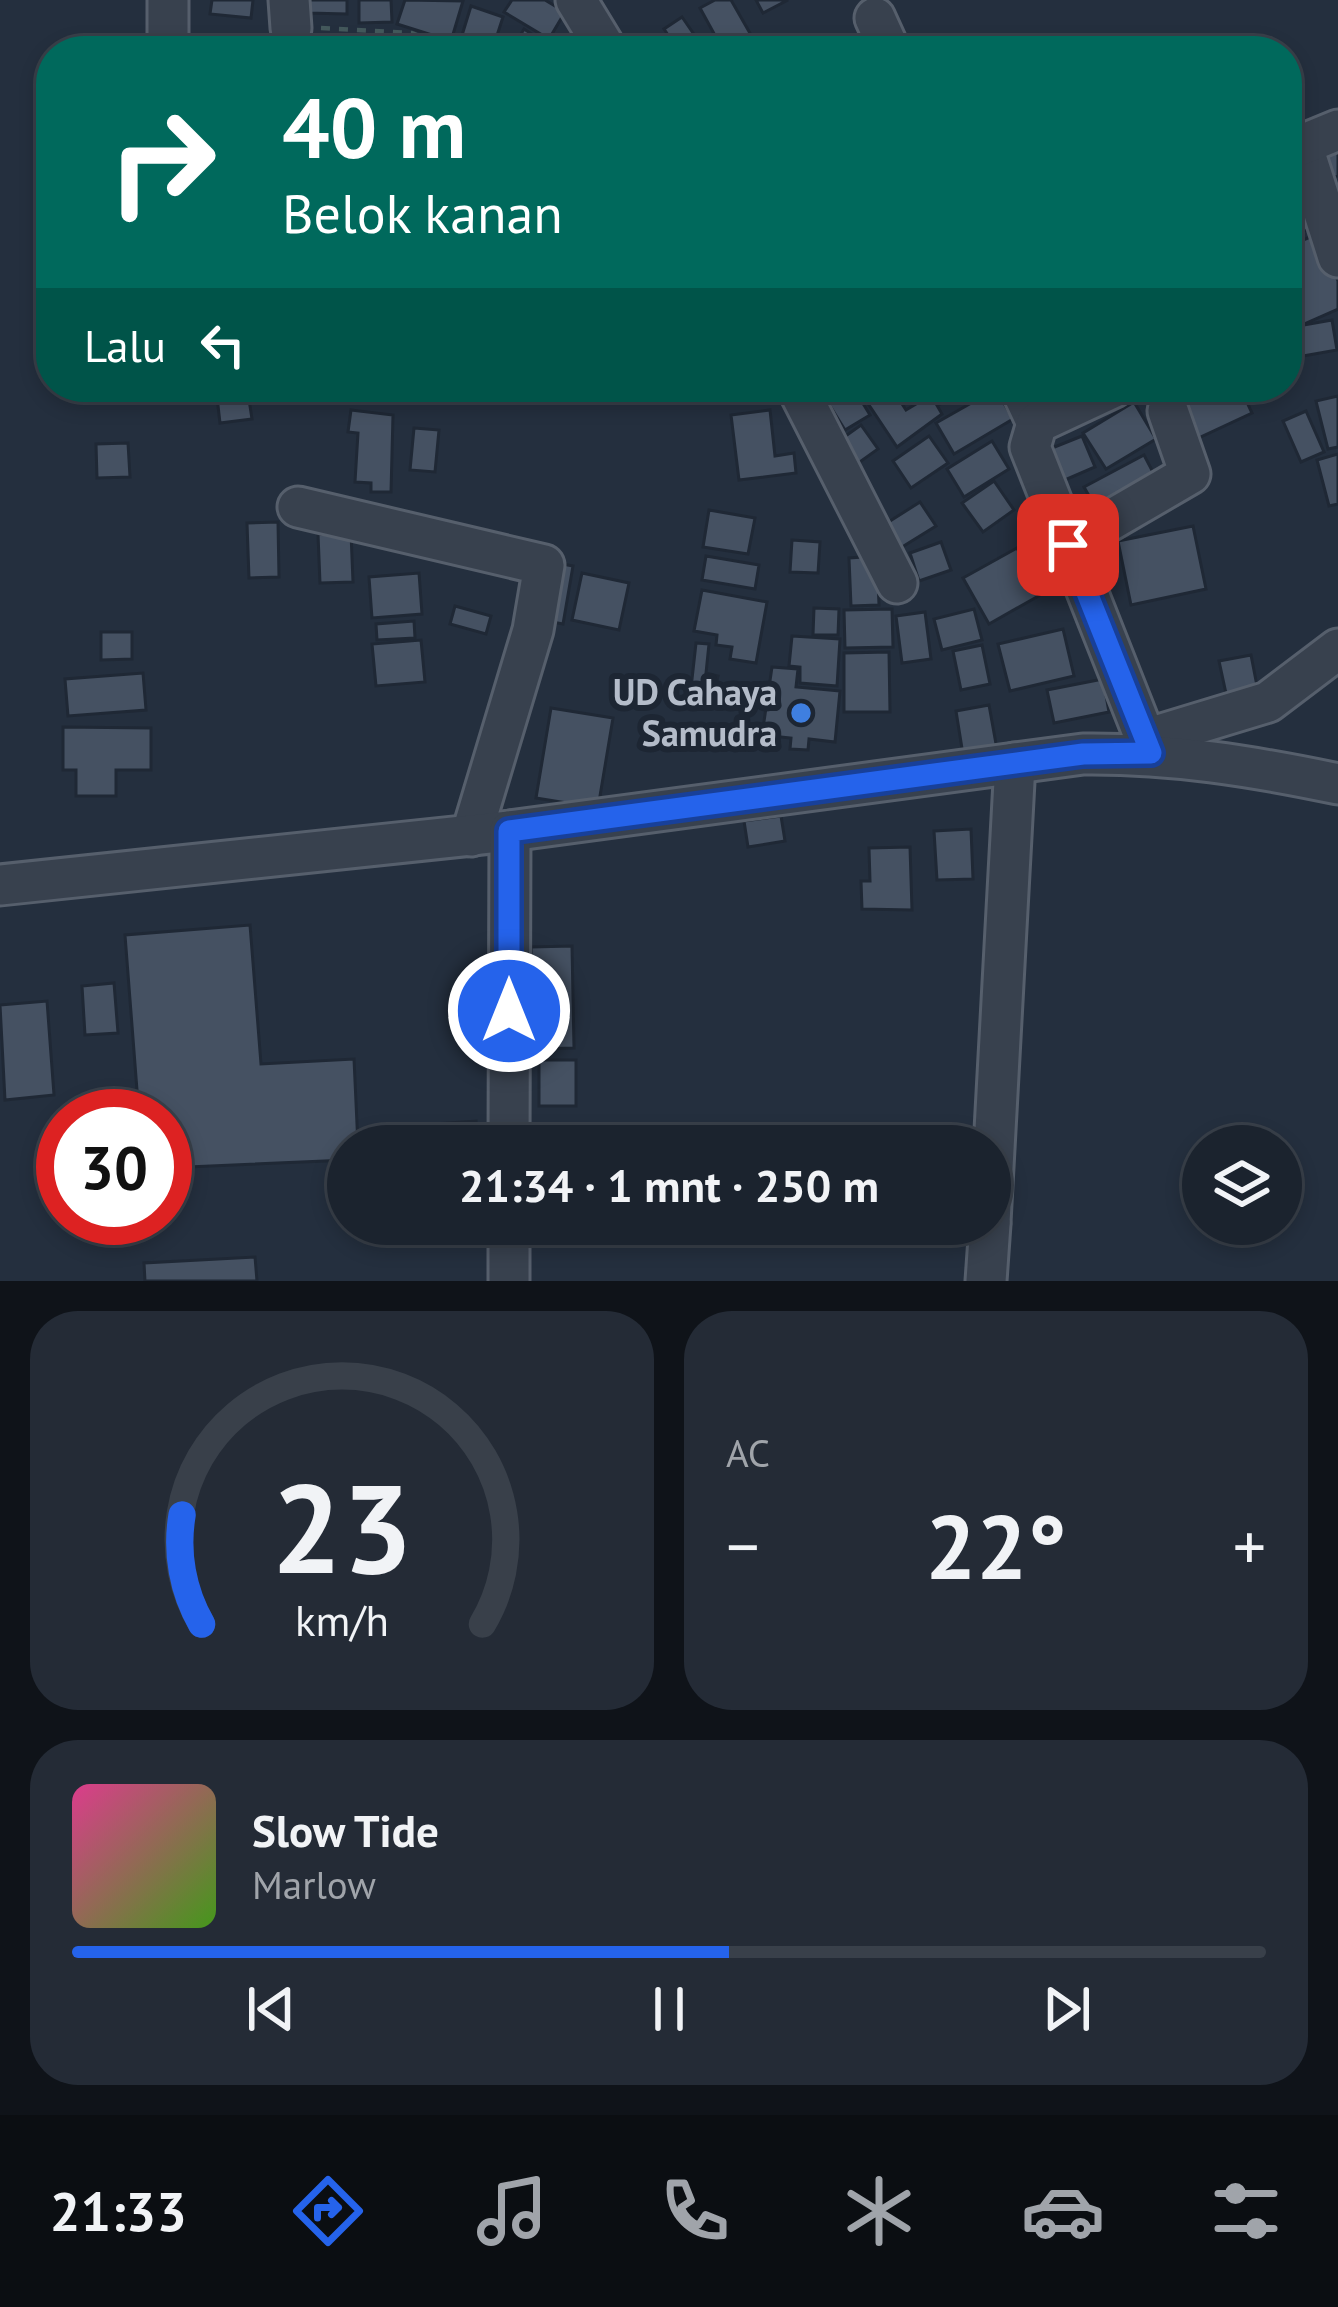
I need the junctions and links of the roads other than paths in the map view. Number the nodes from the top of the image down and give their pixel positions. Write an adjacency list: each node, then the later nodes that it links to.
1 (168, 0): 3 (street)
2 (576, 0): 4 (street)
3 (168, 36)
4 (598, 36)
5 (1309, 142): 6 (street)
6 (1338, 257)
7 (805, 402): 14 (street)
8 (1027, 402): 11 (street)
9 (1082, 402): 11 (street)
10 (1168, 411): 13 (street)
11 (1037, 423): 13 (street)
12 (298, 507): 19 (street)
13 (1068, 545): 16 (street)
14 (897, 583)
15 (1338, 649): 16 (street)
16 (1148, 746): 17 (street); 18 (street)
17 (1016, 763): 19 (street); 22 (street)
18 (1338, 784)
19 (490, 834): 20 (street); 21 (street)
20 (0, 885)
21 (508, 1125)
22 (996, 1125)
23 (509, 1245): 25 (street)
24 (988, 1245): 26 (street)
25 (509, 1281)
26 (986, 1281)

